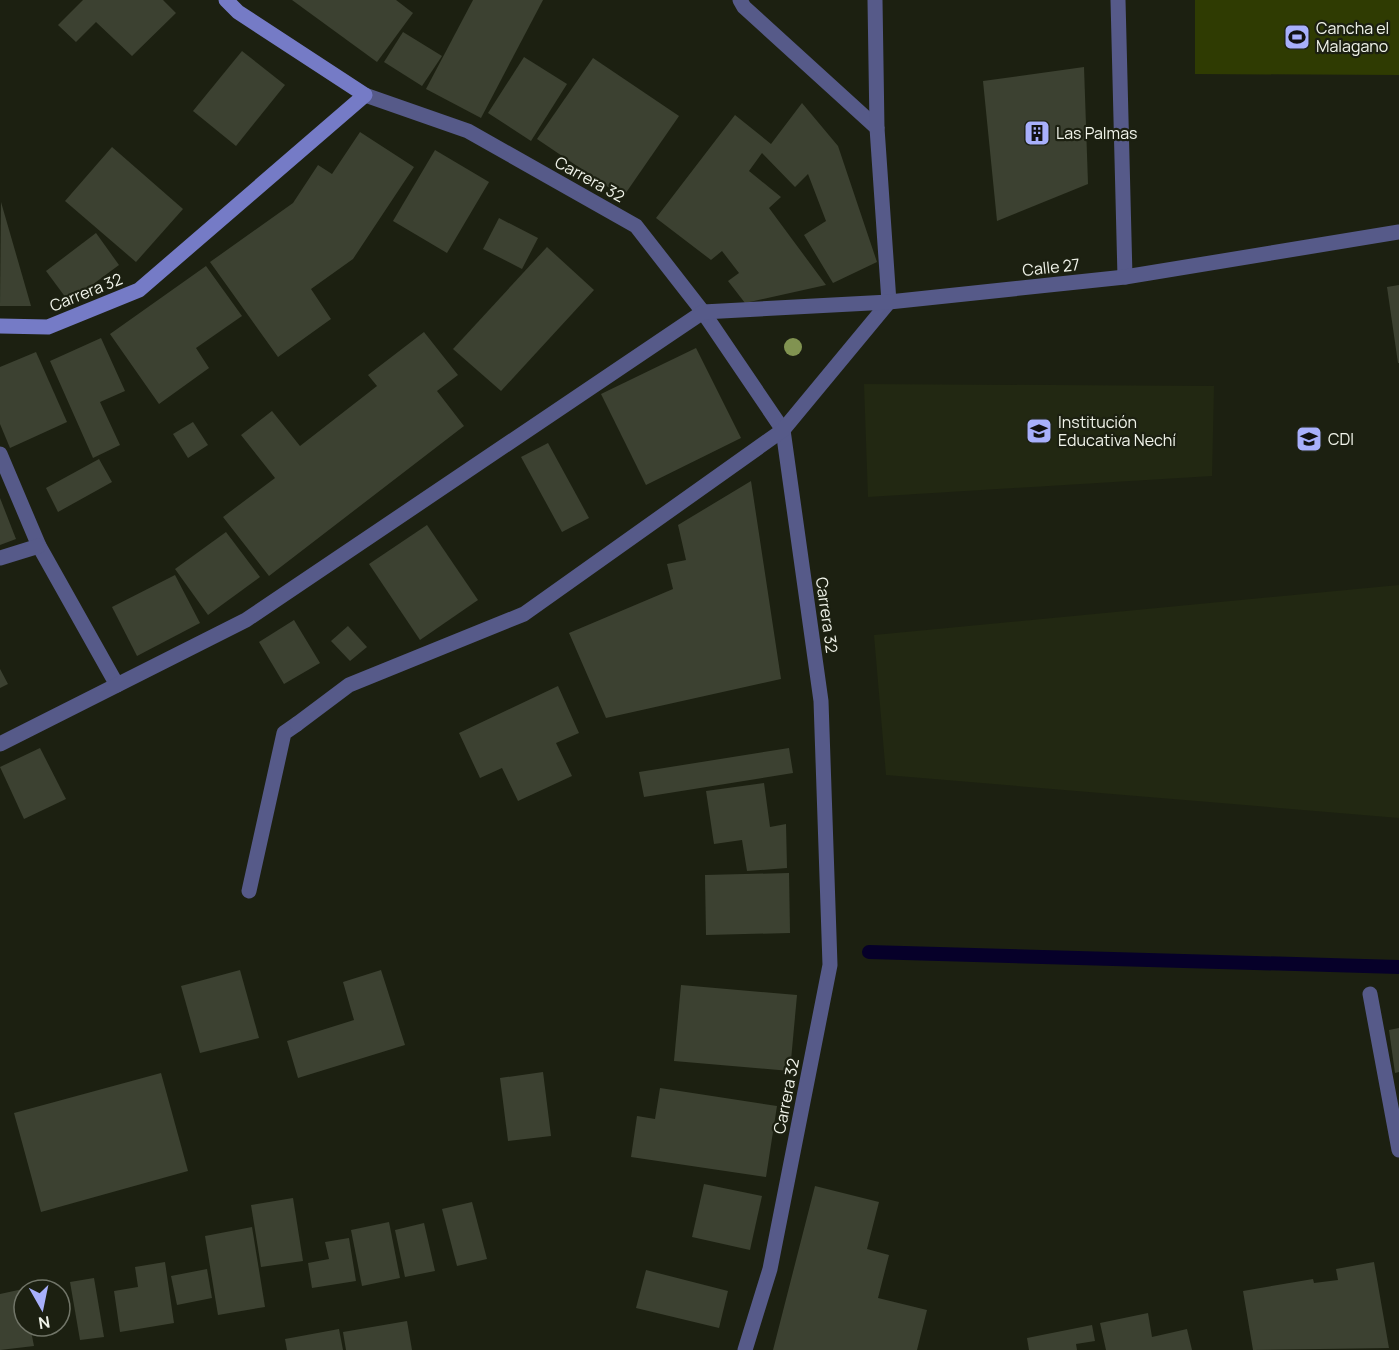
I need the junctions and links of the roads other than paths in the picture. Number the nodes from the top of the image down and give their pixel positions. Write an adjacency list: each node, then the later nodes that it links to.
1 (226, 0): 5 (main road, Carrera 32)
2 (740, 0): 6 (street)
3 (875, 0): 6 (street)
4 (1118, 0): 8 (street)
5 (364, 95): 10 (street, Carrera 32); 11 (main road, Carrera 32)
6 (877, 128): 9 (street)
7 (1399, 232): 8 (street, Calle 27)
8 (1125, 277): 9 (street, Calle 27)
9 (889, 302): 10 (street, Calle 27); 12 (street)
10 (703, 312): 12 (street, Carrera 32); 16 (street)
11 (0, 326)
12 (783, 430): 18 (street); 21 (street, Carrera 32)
13 (0, 454): 14 (street)
14 (39, 546): 15 (street); 16 (street)
15 (0, 558)
16 (117, 685): 17 (street)
17 (0, 744)
18 (249, 891)
19 (1370, 994): 20 (street)
20 (1399, 1150)
21 (745, 1350)

